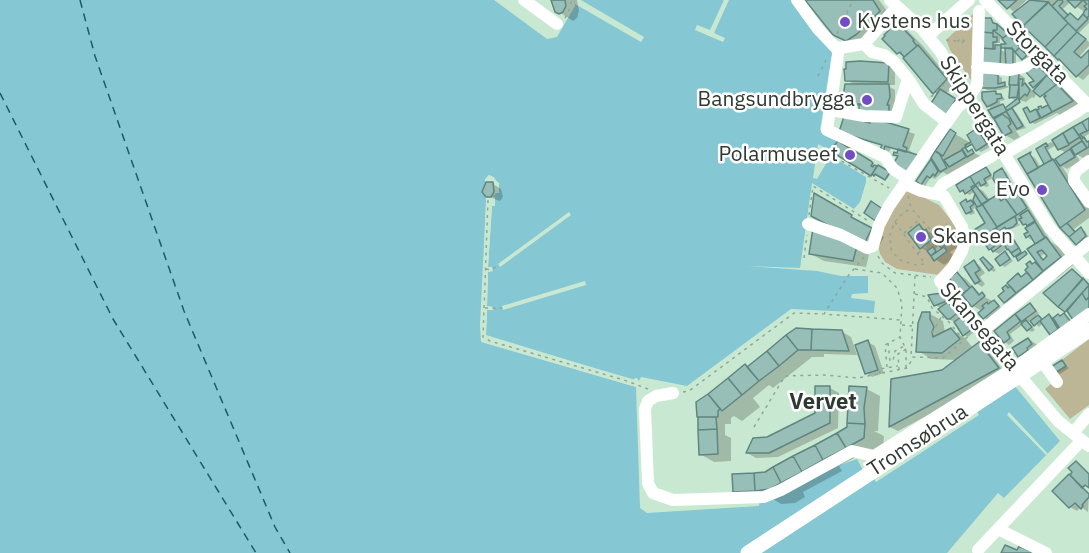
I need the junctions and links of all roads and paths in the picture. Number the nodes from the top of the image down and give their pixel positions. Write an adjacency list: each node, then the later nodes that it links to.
1 (524, 0): 8 (street)
2 (797, 0): 13 (street)
3 (969, 0): 9 (street)
4 (571, 1): 5 (path); 8 (path)
5 (576, 2)
6 (894, 3): 9 (street, Skippergata); 12 (street)
7 (982, 5): 14 (street, Storgata); 15 (street)
8 (557, 24)
9 (928, 36): 18 (street, Skippergata)
10 (946, 40): 11 (path)
11 (958, 41)
12 (864, 44): 13 (street); 16 (street)
13 (839, 48): 21 (street)
14 (1041, 56): 15 (street); 20 (street, Storgata)
15 (977, 68): 18 (street)
16 (908, 79): 19 (street); 21 (street)
17 (949, 79): 19 (path)
18 (969, 97): 22 (street); 24 (street, Skippergata)
19 (924, 104): 22 (street)
20 (1088, 104): 24 (street)
21 (831, 110): 26 (street)
22 (947, 122): 26 (street)
23 (822, 150): 26 (path)
24 (998, 155): 27 (street); 44 (street, Skippergata)
25 (1089, 161): 29 (street)
26 (904, 185): 27 (street); 30 (path); 35 (street)
27 (936, 194): 49 (street)
28 (488, 200): 47 (path)
29 (1089, 202)
30 (910, 208): 31 (path); 32 (path)
31 (919, 219): 36 (path); 37 (path)
32 (895, 222): 37 (path); 42 (path)
33 (808, 224): 35 (path); 40 (street); 43 (path)
34 (945, 225): 36 (path)
35 (878, 228): 40 (street)
36 (933, 232): 38 (path)
37 (903, 233): 42 (path)
38 (933, 242): 41 (path); 42 (path)
39 (1089, 243): 44 (street)
40 (873, 246): 46 (path); 48 (path, Skansegata)
41 (938, 249)
42 (917, 254)
43 (804, 258)
44 (1083, 264): 59 (street)
45 (499, 266): 47 (path)
46 (854, 268): 53 (path); 56 (path)
47 (485, 269): 51 (path)
48 (915, 275): 49 (path, Skansegata); 50 (path)
49 (940, 281): 59 (street, Skansegata)
50 (915, 294): 55 (path); 58 (path)
51 (484, 308): 52 (path); 77 (path)
52 (502, 308)
53 (824, 314): 56 (path); 76 (path)
54 (1089, 314): 67 (street)
55 (942, 316): 61 (path); 63 (path)
56 (901, 320): 57 (path)
57 (901, 326): 58 (path); 62 (path)
58 (913, 326): 68 (path)
59 (980, 329): 63 (path); 71 (street, Skansegata)
60 (1089, 330): 83 (main road, Tromsøbrua)
61 (932, 333)
62 (900, 337): 64 (path); 65 (path)
63 (964, 340): 68 (path)
64 (888, 343): 65 (path); 70 (path)
65 (904, 345): 66 (path)
66 (906, 349): 69 (path); 72 (path)
67 (1036, 353): 71 (street); 75 (street)
68 (913, 358): 72 (path)
69 (898, 366): 70 (path); 73 (path)
70 (887, 367): 74 (path)
71 (1015, 367): 77 (street); 80 (street, Skansegata)
72 (906, 368): 73 (path)
73 (899, 370): 74 (path)
74 (881, 375): 79 (path)
75 (1057, 382)
76 (673, 393): 77 (street)
77 (654, 397)
78 (1087, 414): 80 (street)
79 (754, 427)
80 (1082, 439): 81 (street)
81 (998, 529): 82 (street); 84 (street)
82 (978, 550)
83 (748, 553)
84 (1046, 553)

